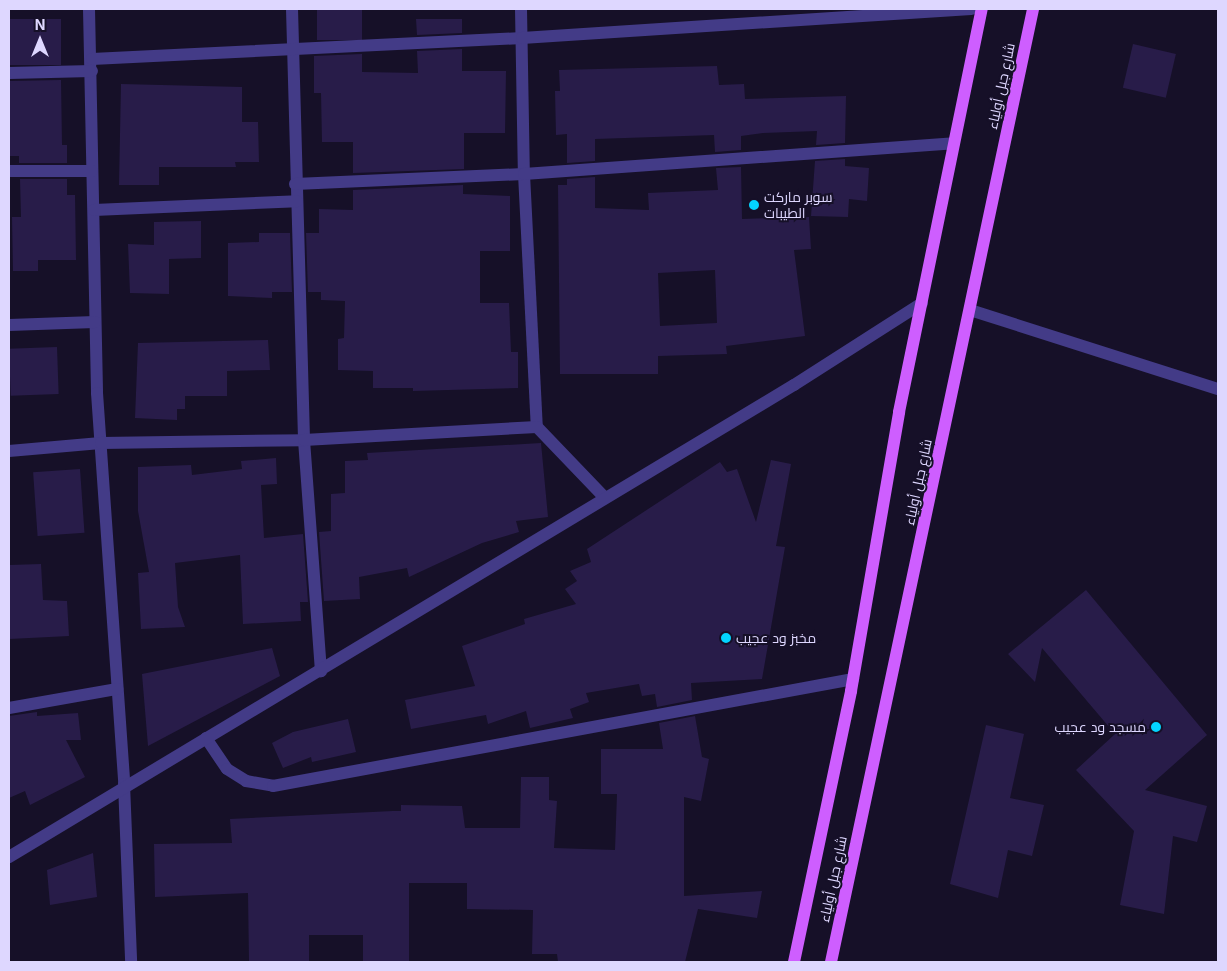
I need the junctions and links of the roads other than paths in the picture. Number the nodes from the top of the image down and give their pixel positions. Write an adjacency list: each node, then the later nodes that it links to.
1 (89, 9): 9 (street)
2 (292, 9): 8 (street)
3 (521, 9): 7 (street)
4 (971, 9): 7 (street)
5 (982, 9): 11 (main road, شارع جبل أولياء)
6 (1033, 9): 19 (main road, شارع جبل أولياء)
7 (522, 38): 8 (street); 14 (street)
8 (293, 50): 9 (street); 15 (street)
9 (92, 65): 10 (street); 13 (street)
10 (9, 73)
11 (954, 143): 14 (street); 18 (main road, شارع جبل أولياء)
12 (9, 171): 13 (street)
13 (92, 171): 17 (street)
14 (524, 174): 15 (street); 23 (street)
15 (295, 184): 16 (street)
16 (296, 201): 17 (street); 24 (street)
17 (94, 210): 20 (street)
18 (922, 302): 27 (street); 29 (main road, شارع جبل أولياء)
19 (970, 310): 22 (street); 37 (main road, شارع جبل أولياء)
20 (95, 322): 21 (street); 25 (street)
21 (9, 325)
22 (1218, 389)
23 (537, 427): 24 (street); 27 (street)
24 (304, 440): 25 (street); 28 (street)
25 (101, 443): 26 (street); 30 (street)
26 (9, 451)
27 (606, 498): 28 (street)
28 (321, 671): 32 (street)
29 (853, 679): 32 (street); 36 (main road, شارع جبل أولياء)
30 (118, 690): 31 (street); 33 (street)
31 (9, 708)
32 (206, 738): 33 (street)
33 (124, 784): 34 (street); 35 (street)
34 (9, 857)
35 (131, 962)
36 (794, 962)
37 (831, 962)

